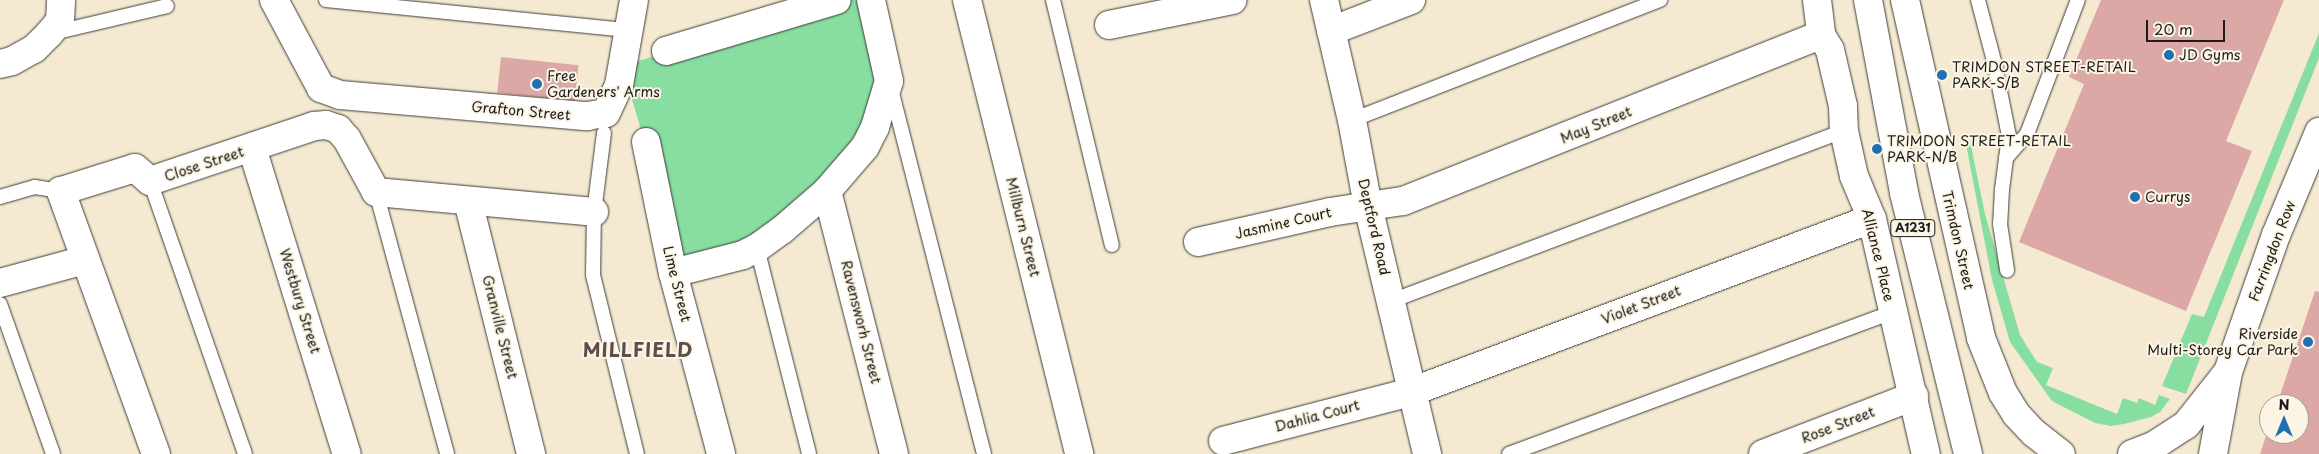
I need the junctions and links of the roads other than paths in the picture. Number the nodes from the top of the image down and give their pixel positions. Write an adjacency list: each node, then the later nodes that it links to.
1 (62, 0): 23 (main road)
2 (274, 0): 21 (main road, Grafton Street)
3 (326, 0): 21 (lane)
4 (634, 0): 21 (main road, Grafton Street)
5 (837, 0): 18 (main road)
6 (871, 0): 27 (main road)
7 (967, 0): 69 (main road, Millburn Street)
8 (1053, 0): 45 (lane)
9 (1233, 0): 20 (main road)
10 (1324, 0): 22 (main road, Deptford Road)
11 (1411, 0): 22 (main road)
12 (1660, 0): 28 (lane)
13 (1817, 0): 24 (main road, Alliance Place)
14 (1868, 0): 74 (main road, A1231)
15 (1904, 0): 75 (main road, Trimdon Street / A1231)
16 (1978, 0): 34 (lane)
17 (2078, 0): 34 (lane)
18 (797, 5): 25 (main road)
19 (167, 6): 23 (lane)
20 (1109, 25)
21 (628, 30)
22 (1331, 31): 28 (main road, Deptford Road)
23 (50, 34): 26 (main road)
24 (1821, 35): 29 (main road, Alliance Place); 41 (main road, May Street)
25 (666, 51)
26 (0, 64)
27 (889, 81): 37 (main road); 68 (lane)
28 (1352, 120): 41 (main road, Deptford Road)
29 (1844, 131): 43 (main road, Alliance Place); 51 (lane)
30 (2319, 132): 54 (main road, Farringdon Row)
31 (604, 133): 42 (lane)
32 (646, 142): 49 (main road, Lime Street)
33 (252, 148): 35 (main road, Close Street); 38 (main road, Close Street); 61 (main road, Westbury Street)
34 (2006, 158): 48 (lane)
35 (150, 181): 36 (main road, Close Street); 60 (lane)
36 (60, 191): 39 (lane); 47 (main road)
37 (827, 191): 46 (main road); 67 (main road, Ravensworh Street)
38 (376, 192): 40 (main road); 62 (lane)
39 (0, 197)
40 (468, 200): 42 (main road); 63 (main road, Granville Street)
41 (1368, 206): 44 (main road, Jasmine Court); 51 (main road, Deptford Road)
42 (594, 212): 64 (lane)
43 (1872, 219): 53 (main road, Alliance Place); 55 (main road, Violet Street)
44 (1198, 242)
45 (1112, 246)
46 (757, 248): 49 (main road); 66 (lane)
47 (85, 260): 50 (main road); 59 (main road)
48 (2006, 270)
49 (673, 273): 65 (main road, Lime Street)
50 (0, 282)
51 (1391, 301): 55 (main road, Deptford Road)
52 (0, 304): 58 (lane)
53 (1892, 312): 56 (main road, Alliance Place); 71 (lane)
54 (2228, 372): 76 (main road, Farringdon Row); 77 (main road, Farringdon Row)
55 (1411, 392): 57 (main road, Dahlia Court); 70 (main road, Deptford Road)
56 (1914, 396): 72 (main road, Rose Street); 73 (main road, Alliance Place)
57 (1222, 441)
58 (53, 454)
59 (156, 454)
60 (245, 454)
61 (347, 454)
62 (447, 454)
63 (531, 454)
64 (636, 454)
65 (721, 454)
66 (809, 454)
67 (894, 454)
68 (984, 454)
69 (1079, 454)
70 (1427, 454)
71 (1509, 454)
72 (1763, 454)
73 (1926, 454)
74 (1968, 454)
75 (2061, 454)
76 (2132, 454)
77 (2213, 454)

